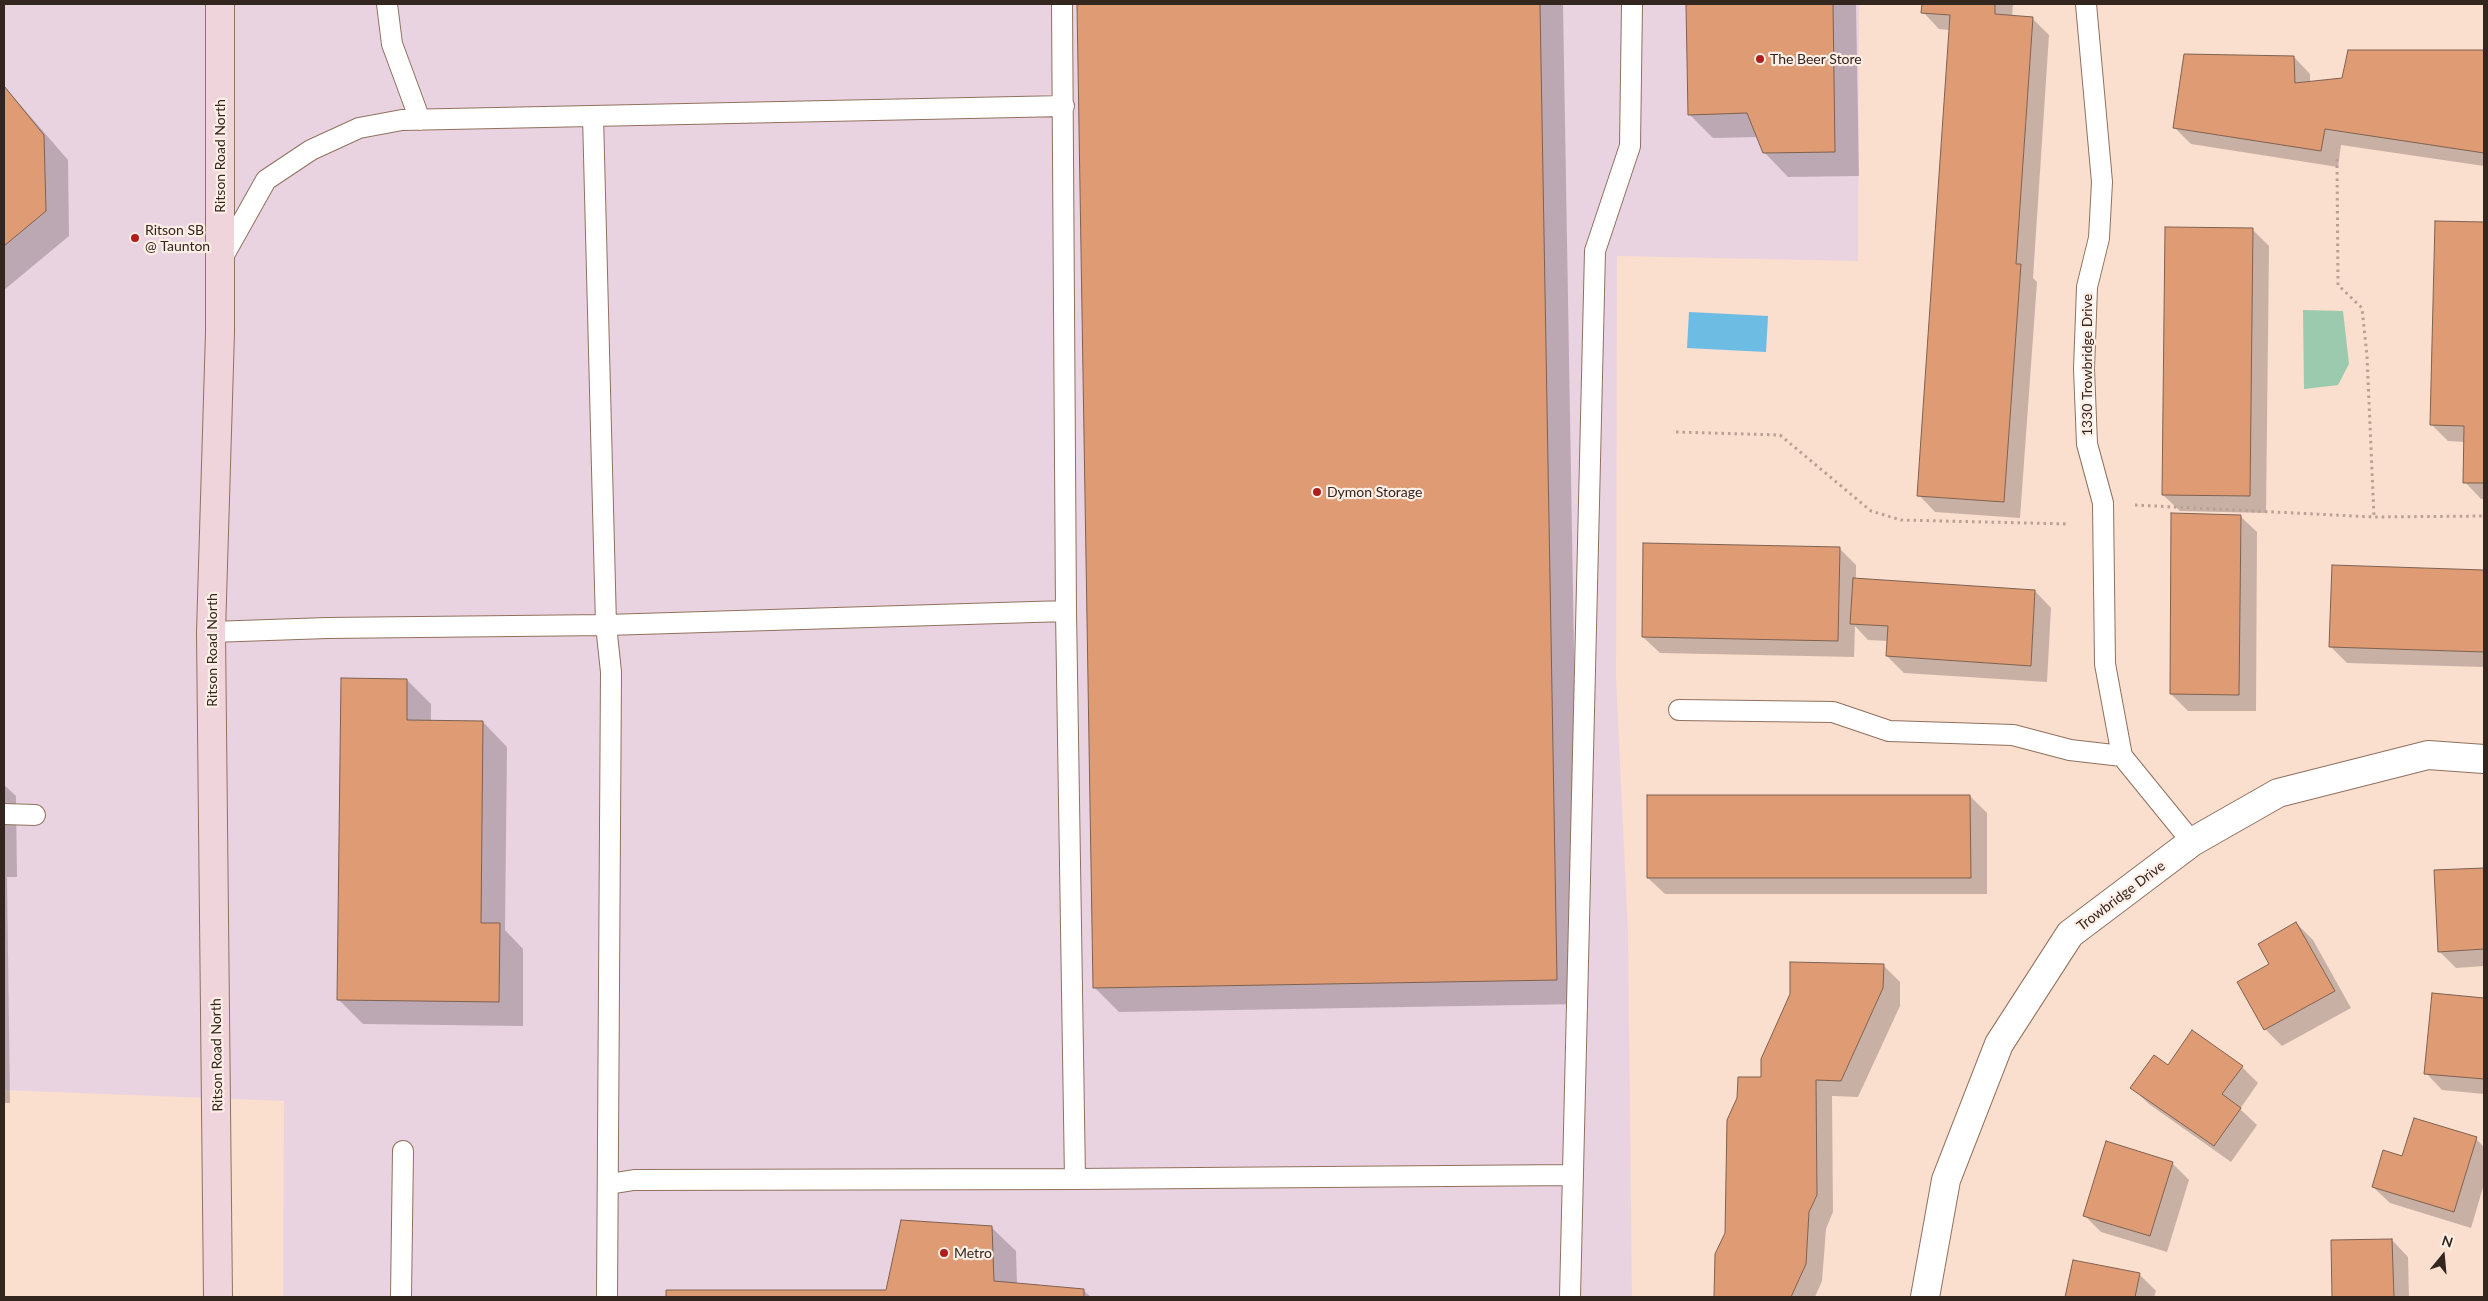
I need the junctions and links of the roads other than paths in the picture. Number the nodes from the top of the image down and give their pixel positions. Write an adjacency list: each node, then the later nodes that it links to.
1 (220, 4): 9 (main road, Ritson Road North)
2 (387, 4): 8 (lane)
3 (1062, 4): 6 (lane)
4 (1632, 4): 20 (lane)
5 (2086, 4): 14 (lane, 1330 Trowbridge Drive)
6 (1064, 106): 7 (lane); 10 (lane)
7 (593, 116): 8 (lane); 11 (lane)
8 (411, 120): 9 (lane)
9 (220, 262): 12 (main road, Ritson Road North)
10 (1066, 611): 11 (lane); 21 (lane)
11 (606, 625): 12 (lane); 22 (lane)
12 (211, 632): 23 (main road, Ritson Road North)
13 (1679, 710): 14 (lane)
14 (2122, 756): 18 (lane, 1330 Trowbridge Drive)
15 (2484, 759): 18 (street, Trowbridge Drive)
16 (4, 814): 17 (lane)
17 (35, 815)
18 (2192, 842): 27 (street, Trowbridge Drive)
19 (403, 1151): 24 (lane)
20 (1573, 1175): 21 (lane); 26 (lane)
21 (1075, 1179): 22 (lane)
22 (609, 1184): 25 (lane)
23 (218, 1297)
24 (401, 1297)
25 (607, 1297)
26 (1570, 1297)
27 (1925, 1297)

